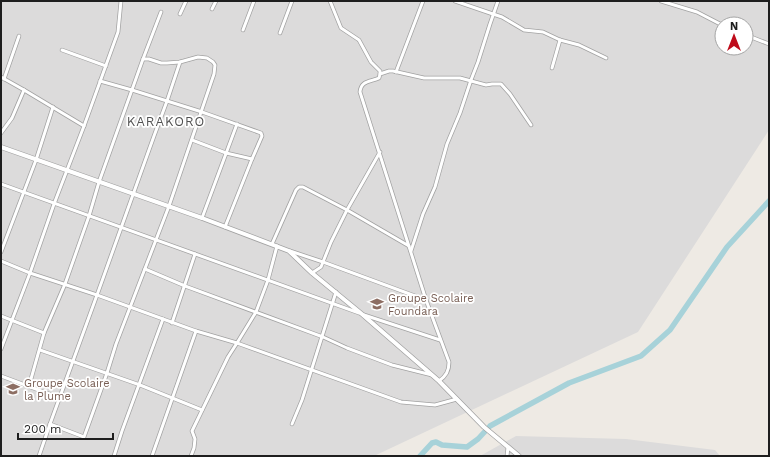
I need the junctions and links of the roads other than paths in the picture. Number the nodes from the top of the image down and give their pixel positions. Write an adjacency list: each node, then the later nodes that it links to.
1 (121, 1): 26 (street)
2 (186, 1): 13 (street)
3 (216, 1): 11 (street)
4 (254, 1): 16 (street)
5 (292, 1): 17 (street)
6 (330, 1): 29 (street)
7 (423, 1): 28 (street)
8 (455, 1): 14 (street)
9 (498, 1): 14 (street)
10 (661, 1): 15 (street)
11 (212, 9)
12 (161, 12): 24 (street)
13 (180, 14)
14 (493, 14): 20 (street); 31 (street)
15 (714, 21)
16 (243, 30)
17 (280, 33)
18 (19, 36): 30 (street)
19 (754, 38): 21 (street)
20 (560, 40): 23 (street); 27 (street)
21 (769, 44)
22 (62, 50): 26 (street)
23 (606, 58)
24 (143, 59): 25 (street); 34 (street)
25 (180, 62): 35 (street); 37 (street)
26 (106, 66): 32 (street)
27 (552, 68)
28 (396, 72): 29 (street); 31 (street)
29 (380, 74): 44 (street)
30 (2, 78): 33 (street)
31 (471, 80): 39 (street); 65 (street)
32 (100, 81): 34 (street); 40 (street)
33 (24, 90): 36 (street); 41 (street)
34 (132, 90): 35 (street); 49 (street)
35 (167, 101): 37 (street); 52 (street)
36 (53, 107): 40 (street); 47 (street)
37 (202, 112): 38 (street); 42 (street)
38 (237, 124): 45 (street); 46 (street)
39 (531, 125)
40 (84, 126): 48 (street)
41 (1, 133)
42 (192, 140): 45 (street); 54 (street)
43 (1, 148): 47 (street)
44 (380, 151): 55 (street); 63 (street)
45 (226, 153): 46 (street); 57 (street)
46 (252, 159): 58 (street)
47 (36, 160): 48 (street); 51 (street)
48 (68, 171): 49 (street); 53 (street)
49 (99, 182): 52 (street); 56 (street)
50 (1, 184): 51 (street)
51 (24, 193): 53 (street); 66 (street)
52 (134, 193): 54 (street); 59 (street)
53 (54, 204): 56 (street); 71 (street)
54 (168, 206): 57 (street); 60 (street)
55 (347, 210): 61 (street); 63 (street); 69 (street)
56 (89, 216): 59 (street); 74 (street)
57 (202, 218): 58 (street)
58 (226, 226): 61 (street)
59 (121, 228): 60 (street); 77 (street)
60 (156, 240): 67 (street); 70 (street)
61 (272, 244): 62 (street)
62 (277, 246): 64 (street); 73 (street)
63 (409, 246): 65 (street)
64 (289, 251): 69 (street); 72 (street)
65 (411, 251): 78 (street)
66 (1, 252)
67 (195, 254): 73 (street); 75 (street)
68 (1, 261): 71 (street)
69 (323, 262): 72 (street); 78 (street)
70 (145, 269): 75 (street); 80 (street)
71 (30, 273): 74 (street); 85 (street)
72 (312, 273): 76 (street)
73 (268, 280): 79 (street); 81 (street)
74 (65, 284): 77 (street); 88 (street)
75 (185, 286): 81 (street); 86 (street)
76 (336, 292): 79 (street); 82 (street)
77 (97, 295): 80 (street); 94 (street)
78 (426, 300): 90 (street)
79 (333, 303): 82 (street); 89 (street)
80 (131, 307): 84 (street); 96 (street)
81 (256, 312): 89 (street); 91 (street)
82 (363, 314): 90 (street); 98 (street)
83 (1, 316): 85 (street)
84 (163, 319): 86 (street); 100 (street)
85 (11, 320): 88 (street); 92 (street)
86 (172, 323): 87 (street)
87 (196, 331): 91 (street); 103 (street)
88 (44, 333): 93 (street)
89 (322, 337): 95 (street); 98 (street)
90 (441, 340): 99 (street)
91 (237, 343): 95 (street); 105 (street)
92 (1, 349)
93 (40, 350): 94 (street); 101 (street)
94 (73, 361): 96 (street); 102 (street)
95 (311, 370): 104 (street); 107 (street)
96 (107, 373): 100 (street); 106 (street)
97 (1, 376): 101 (street)
98 (433, 376): 99 (street)
99 (439, 381): 104 (street)
100 (140, 384): 103 (street); 110 (street)
101 (29, 386): 102 (street)
102 (60, 398): 106 (street)
103 (172, 398): 105 (street); 111 (street)
104 (457, 400): 108 (street)
105 (202, 410): 112 (street)
106 (50, 424): 109 (street)
107 (292, 424)
108 (508, 447): 113 (street); 114 (street)
109 (39, 456)
110 (114, 456)
111 (152, 456)
112 (191, 456)
113 (507, 456)
114 (519, 456)

